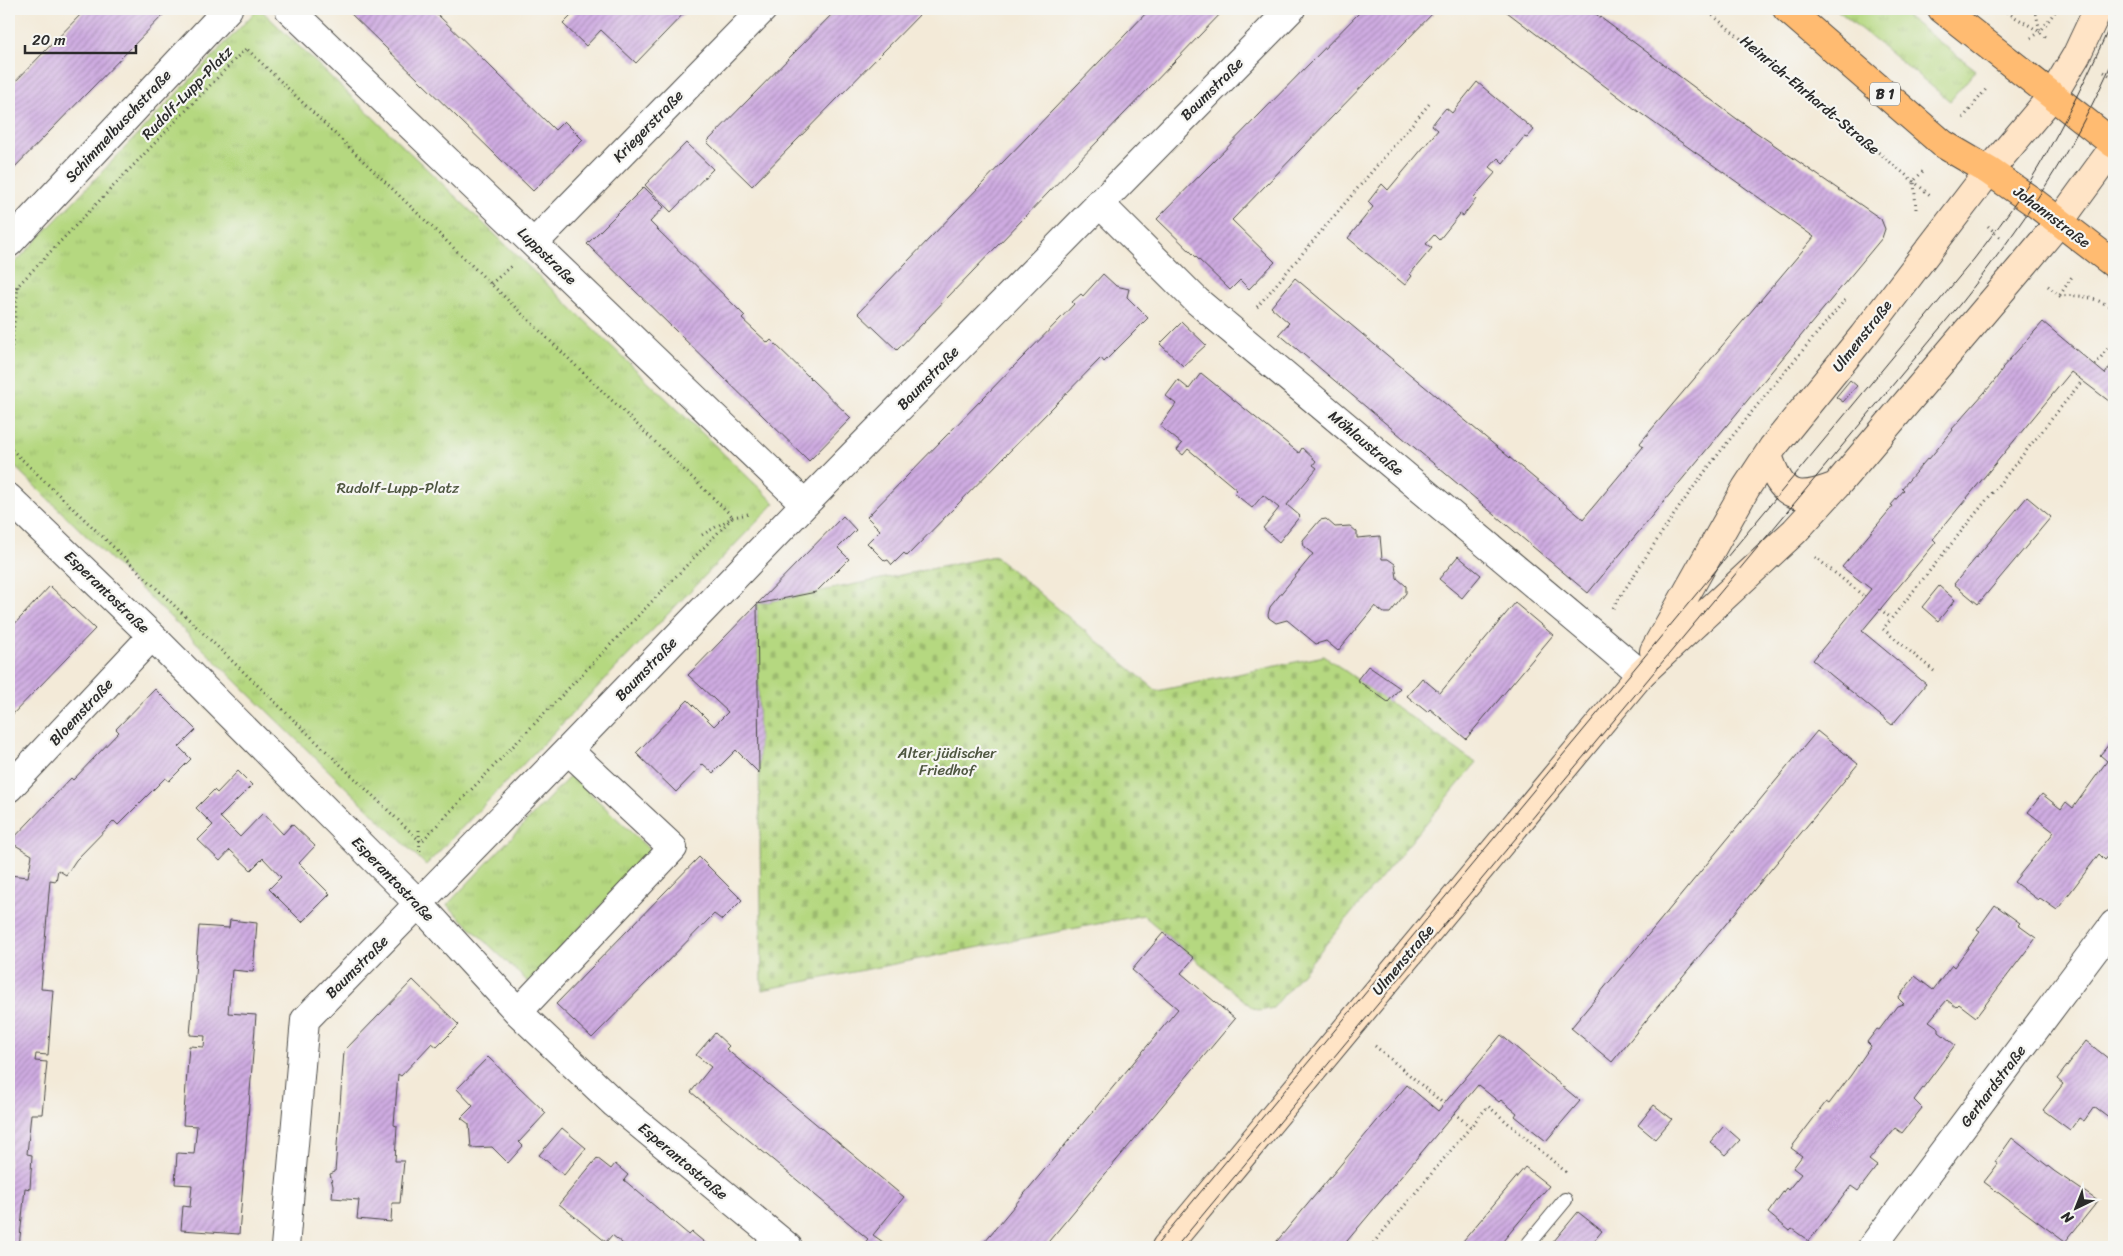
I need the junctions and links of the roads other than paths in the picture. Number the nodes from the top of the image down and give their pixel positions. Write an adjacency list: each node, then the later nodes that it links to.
1 (228, 9): 13 (street, Schimmelbuschstraße)
2 (290, 9): 14 (street, Luppstraße)
3 (762, 9): 14 (street, Kriegerstraße)
4 (1291, 9): 11 (street, Baumstraße)
5 (1787, 9): 10 (main road, B 1)
6 (1942, 9): 8 (main road)
7 (2098, 9): 8 (main road, Ulmenstraße)
8 (2052, 96): 9 (main road); 10 (main road, Ulmenstraße)
9 (2114, 145): 12 (main road, Ulmenstraße)
10 (1989, 171): 12 (main road, Johannstraße / B 1); 16 (main road, Ulmenstraße)
11 (1099, 203): 19 (street, Baumstraße); 21 (street, Möhlaustraße)
12 (2060, 221): 15 (main road, Johannstraße / B 1); 17 (main road, Ulmenstraße)
13 (9, 242)
14 (534, 243): 19 (street, Luppstraße)
15 (2114, 264)
16 (1768, 455): 17 (main road); 21 (main road, Ulmenstraße)
17 (1836, 486): 21 (main road, Ulmenstraße)
18 (9, 498): 20 (street, Esperantostraße)
19 (805, 504): 22 (street, Baumstraße)
20 (152, 636): 23 (street, Bloemstraße); 24 (street, Esperantostraße)
21 (1641, 674): 30 (main road, Ulmenstraße)
22 (568, 750): 24 (street, Baumstraße); 26 (street)
23 (9, 788)
24 (419, 904): 26 (street, Esperantostraße); 28 (street, Baumstraße)
25 (2114, 924): 32 (street, Gerhardstraße)
26 (518, 1012): 29 (street, Esperantostraße)
27 (1565, 1200): 31 (lane)
28 (285, 1247)
29 (788, 1247)
30 (1166, 1247)
31 (1526, 1247)
32 (1872, 1247)

